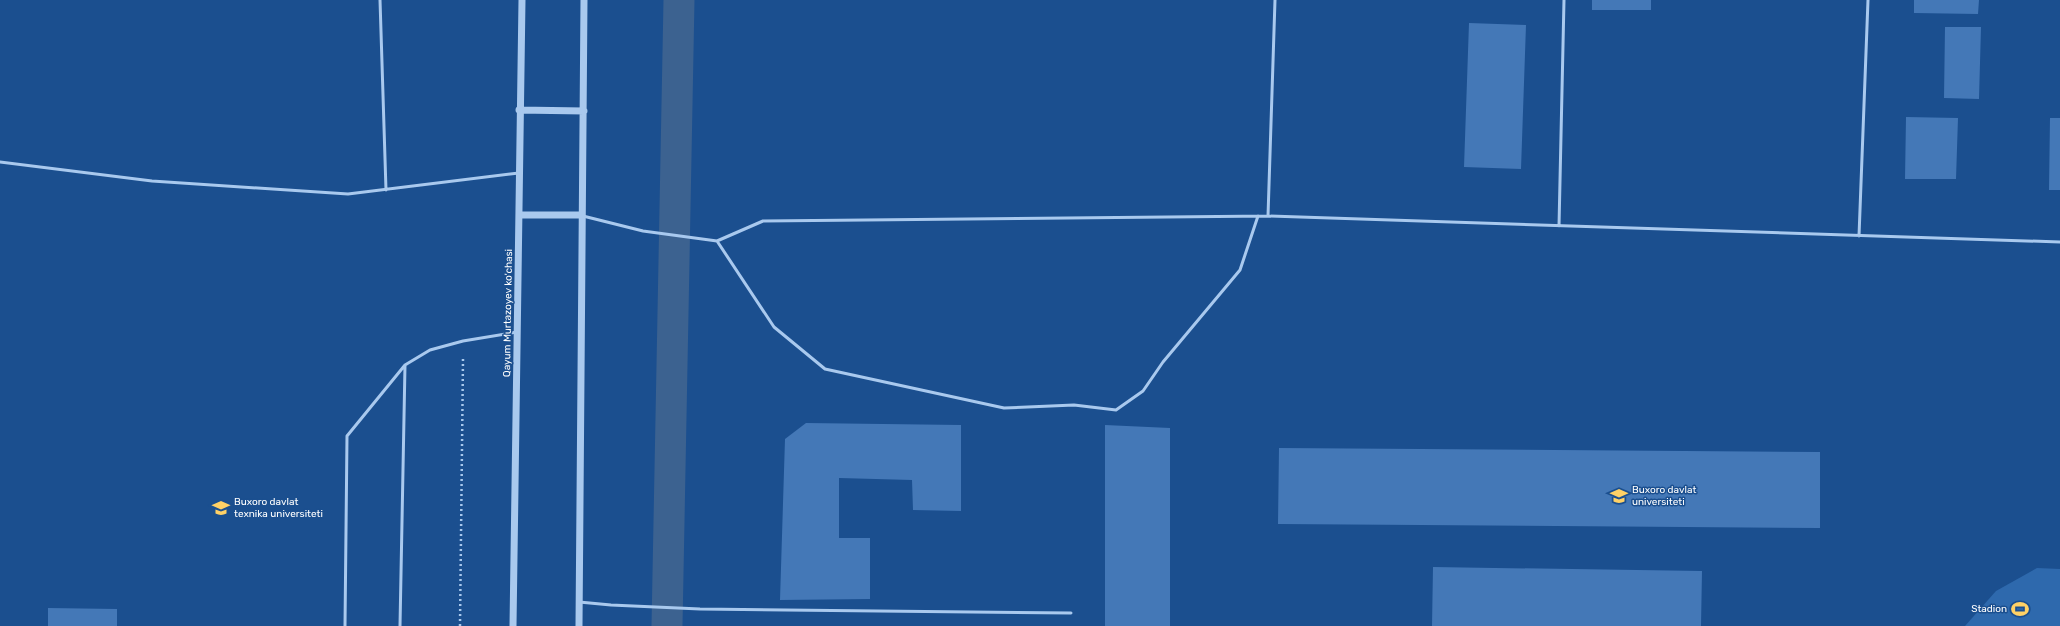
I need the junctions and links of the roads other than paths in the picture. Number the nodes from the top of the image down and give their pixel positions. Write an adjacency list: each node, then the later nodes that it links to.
1 (380, 0): 11 (lane)
2 (522, 0): 7 (street, Qayum Murtazoyev ko'chasi)
3 (584, 0): 8 (street)
4 (1275, 0): 15 (lane)
5 (1564, 0): 16 (lane)
6 (1868, 0): 17 (lane)
7 (519, 110): 8 (street); 10 (street, Qayum Murtazoyev ko'chasi)
8 (584, 111): 13 (street)
9 (0, 162): 11 (lane)
10 (519, 173): 11 (lane); 12 (street, Qayum Murtazoyev ko'chasi)
11 (386, 190)
12 (519, 214): 13 (street); 20 (street, Qayum Murtazoyev ko'chasi)
13 (582, 215): 18 (lane); 22 (street)
14 (1258, 216): 15 (lane); 18 (lane); 18 (lane)
15 (1268, 216): 16 (lane)
16 (1559, 226): 17 (lane)
17 (1859, 236): 19 (lane)
18 (717, 241)
19 (2060, 242)
20 (517, 332): 21 (lane); 26 (street, Qayum Murtazoyev ko'chasi)
21 (405, 366): 24 (lane); 25 (lane)
22 (579, 602): 23 (lane); 27 (street)
23 (1071, 613)
24 (345, 626)
25 (400, 626)
26 (513, 626)
27 (579, 626)

